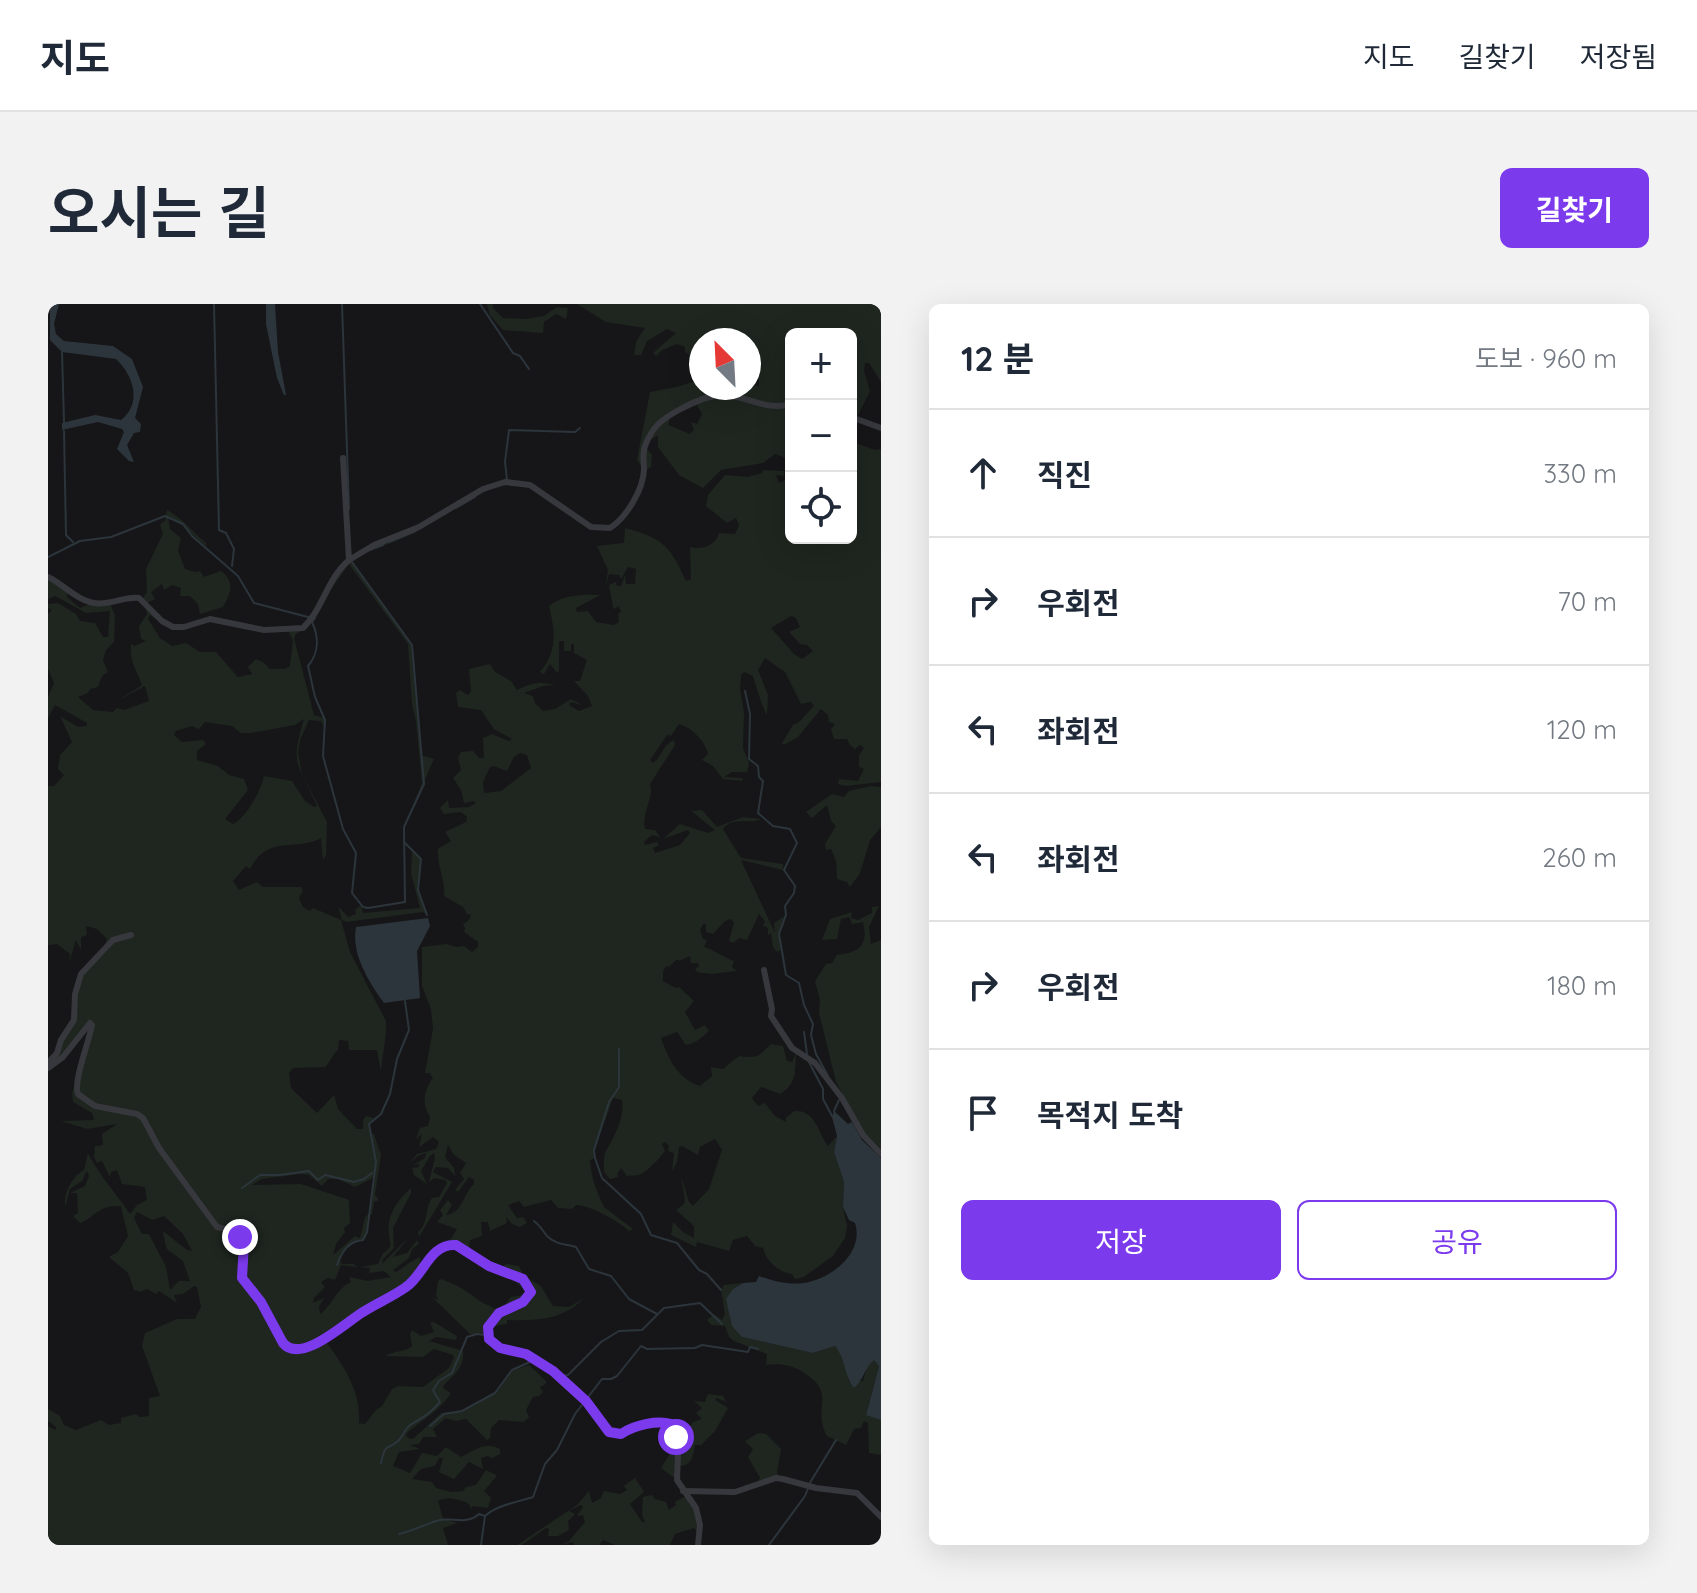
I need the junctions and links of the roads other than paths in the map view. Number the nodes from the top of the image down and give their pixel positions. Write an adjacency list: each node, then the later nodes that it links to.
1 (785, 405): 5 (street)
2 (857, 419): 3 (street)
3 (881, 428)
4 (343, 458): 5 (street)
5 (349, 560): 6 (street)
6 (48, 577)
7 (131, 935): 9 (street)
8 (764, 970): 10 (street)
9 (48, 1065): 11 (street)
10 (881, 1154)
11 (683, 1491): 12 (street); 13 (street)
12 (881, 1517)
13 (698, 1545)

